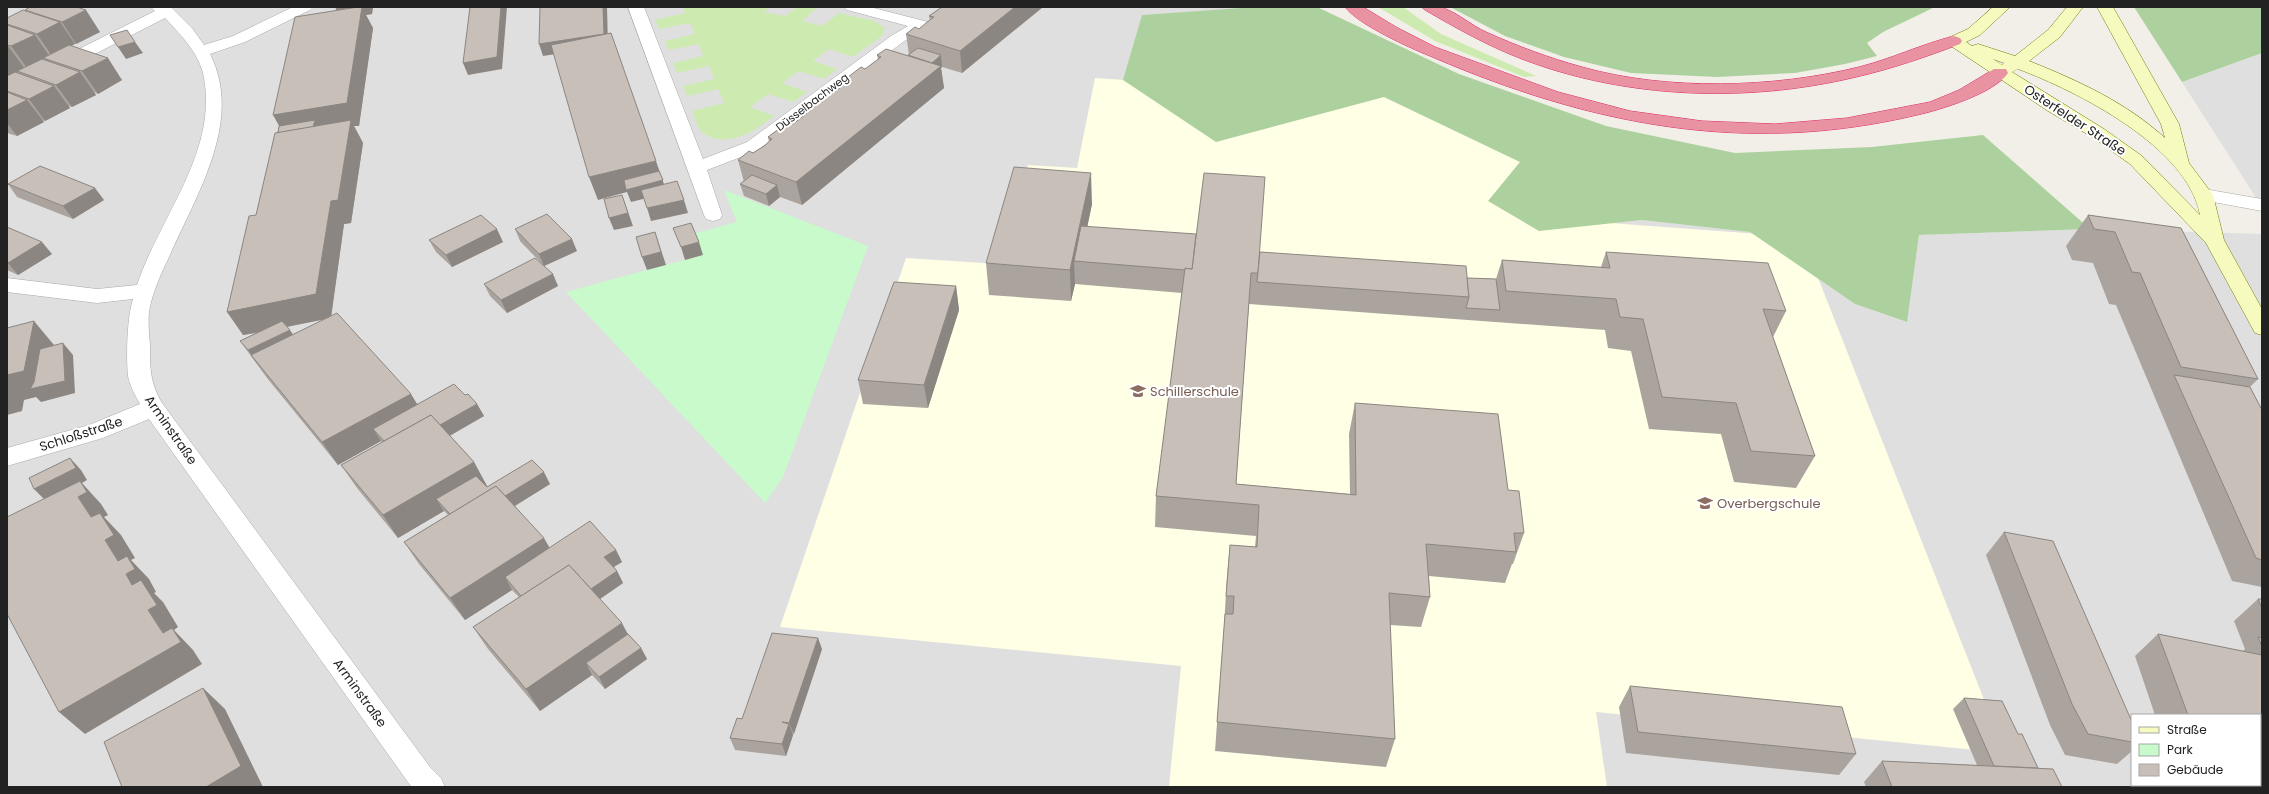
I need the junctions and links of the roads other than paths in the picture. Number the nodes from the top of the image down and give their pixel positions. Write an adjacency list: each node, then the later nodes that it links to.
1 (305, 7): 11 (street)
2 (636, 7): 16 (street)
3 (852, 7): 16 (street, Düsselbachweg)
4 (1353, 7): 13 (highway)
5 (1430, 7): 10 (highway)
6 (2002, 7): 10 (main road)
7 (2075, 7): 12 (main road)
8 (2105, 7): 15 (main road, Osterfelder Straße)
9 (163, 9): 11 (street, Arminstraße); 14 (street)
10 (1954, 41): 12 (main road, Osterfelder Straße); 13 (main road, Osterfelder Straße)
11 (201, 52): 22 (street, Arminstraße)
12 (2018, 62): 13 (main road); 15 (main road, Osterfelder Straße)
13 (2000, 73): 20 (main road, Osterfelder Straße)
14 (7, 92)
15 (2181, 161): 17 (main road, Osterfelder Straße)
16 (697, 168): 19 (street)
17 (2204, 195): 18 (street); 20 (main road, Osterfelder Straße)
18 (2262, 205)
19 (713, 215)
20 (2214, 240): 23 (main road, Osterfelder Straße)
21 (7, 285): 22 (street)
22 (145, 291): 24 (street, Arminstraße)
23 (2262, 328)
24 (153, 408): 25 (street, Schloßstraße); 26 (street, Arminstraße)
25 (7, 457)
26 (431, 787)

